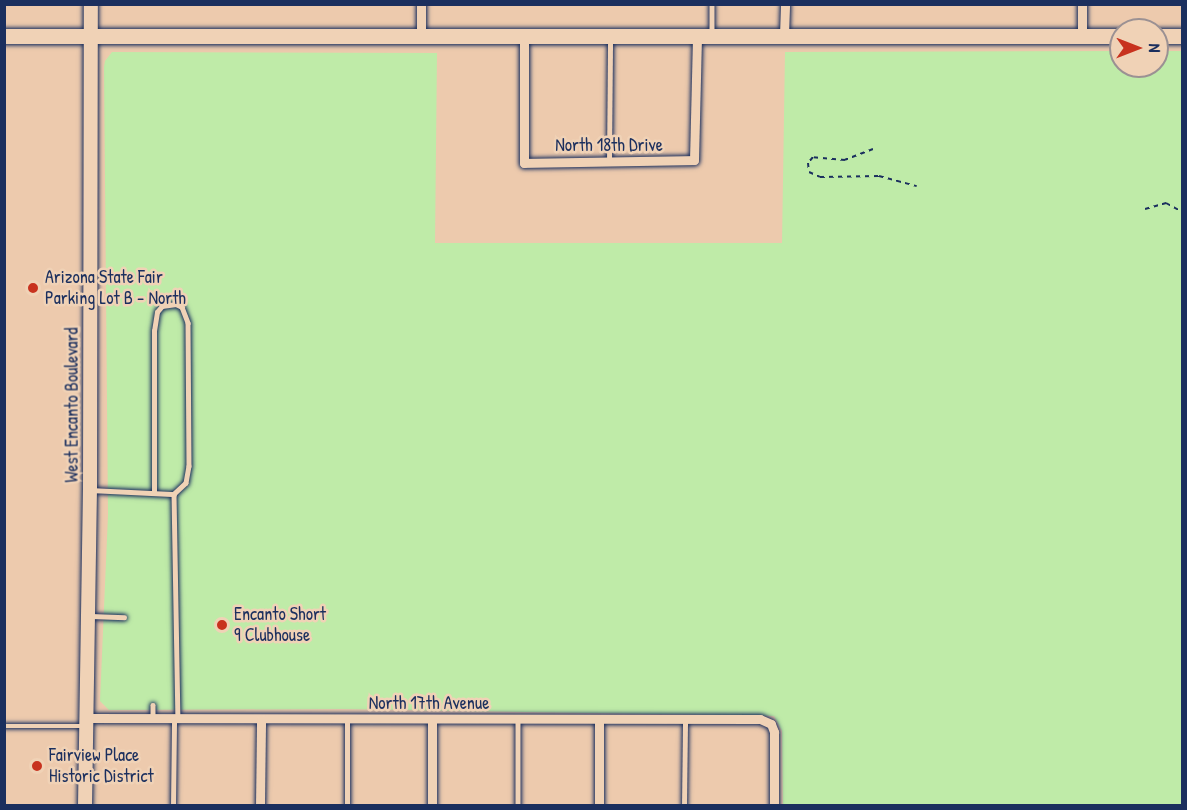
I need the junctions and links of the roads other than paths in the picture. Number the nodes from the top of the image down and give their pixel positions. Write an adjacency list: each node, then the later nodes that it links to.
1 (91, 4): 12 (street, West Encanto Boulevard)
2 (421, 4): 6 (street)
3 (712, 4): 9 (lane)
4 (785, 4): 10 (street)
5 (1082, 4): 13 (street)
6 (421, 35): 7 (main road); 12 (main road)
7 (524, 35): 8 (main road); 15 (street, North 18th Drive)
8 (610, 35): 9 (main road); 15 (lane)
9 (705, 35): 10 (main road); 15 (street, North 18th Drive)
10 (784, 35): 13 (main road)
11 (4, 36): 12 (main road)
12 (91, 36): 16 (street, West Encanto Boulevard)
13 (1082, 36): 14 (main road)
14 (1109, 36)
15 (609, 162)
16 (90, 490): 17 (lane); 19 (street, West Encanto Boulevard)
17 (154, 493): 18 (lane); 18 (lane)
18 (174, 494): 23 (lane)
19 (87, 616): 20 (lane); 30 (street, West Encanto Boulevard)
20 (124, 617)
21 (153, 705): 22 (lane)
22 (153, 719): 23 (street, North 17th Avenue); 30 (street, North 17th Avenue)
23 (176, 719): 24 (street, North 17th Avenue); 33 (lane)
24 (261, 719): 25 (street, North 17th Avenue); 34 (street)
25 (347, 719): 26 (street, North 17th Avenue); 35 (lane)
26 (432, 719): 27 (street, North 17th Avenue); 36 (street)
27 (518, 719): 28 (street, North 17th Avenue); 37 (lane)
28 (599, 719): 29 (street, North 17th Avenue); 38 (street)
29 (685, 719): 39 (lane); 40 (street, North 17th Avenue)
30 (86, 722): 31 (lane); 32 (street, West Encanto Boulevard)
31 (4, 726)
32 (85, 806)
33 (173, 806)
34 (260, 806)
35 (347, 806)
36 (432, 806)
37 (518, 806)
38 (599, 806)
39 (684, 806)
40 (774, 806)

